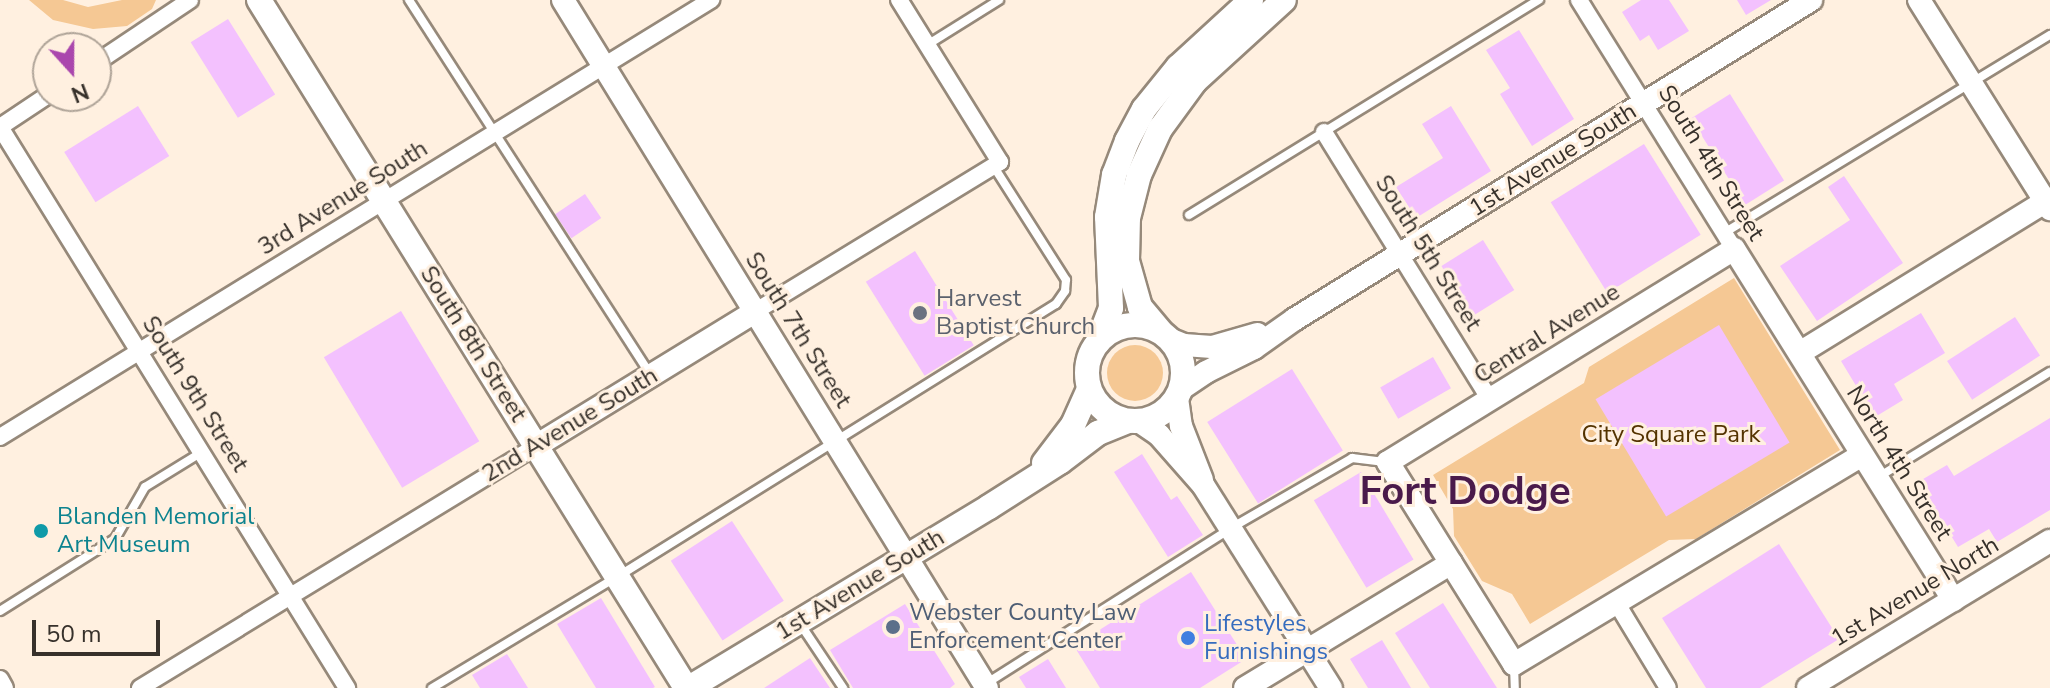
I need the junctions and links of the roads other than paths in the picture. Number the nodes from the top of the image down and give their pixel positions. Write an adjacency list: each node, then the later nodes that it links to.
1 (190, 0): 16 (street)
2 (259, 0): 25 (main road, South 8th Street)
3 (409, 0): 23 (lane)
4 (563, 0): 17 (main road, South 7th Street)
5 (711, 0): 17 (street, 3rd Avenue South)
6 (899, 0): 15 (street)
7 (999, 0): 15 (lane)
8 (1251, 0): 33 (main road)
9 (1284, 0): 32 (main road)
10 (1539, 0): 22 (lane)
11 (1579, 0): 19 (street, South 4th Street)
12 (1811, 0): 19 (main road, 1st Avenue South)
13 (1919, 0): 18 (main road)
14 (2050, 35): 18 (lane)
15 (927, 45): 24 (street)
16 (112, 52)
17 (604, 66): 23 (street, 3rd Avenue South); 30 (main road, South 7th Street)
18 (1972, 84): 26 (main road); 28 (lane)
19 (1644, 104): 28 (street, South 4th Street); 29 (main road, 1st Avenue South)
20 (32, 106): 21 (street)
21 (0, 127): 34 (street, South 9th Street)
22 (1324, 132): 27 (lane); 29 (street, South 5th Street)
23 (494, 133): 25 (street, 3rd Avenue South); 37 (lane)
24 (997, 164): 30 (street, 2nd Avenue South); 43 (lane)
25 (384, 201): 34 (street, 3rd Avenue South); 44 (main road, South 8th Street)
26 (2049, 203): 35 (main road)
27 (1189, 215)
28 (1729, 241): 35 (main road, South 4th Street); 40 (main road, Central Avenue)
29 (1401, 254): 31 (main road, 1st Avenue South); 40 (street, South 5th Street)
30 (756, 311): 37 (main road, 2nd Avenue South); 43 (main road, South 7th Street)
31 (1295, 319): 32 (main road, 1st Avenue South); 39 (main road, 1st Avenue South)
32 (1165, 336): 33 (main road, 1st Avenue South); 39 (main road)
33 (1098, 342): 38 (main road, 1st Avenue South)
34 (140, 352): 42 (street, 3rd Avenue South); 45 (street, South 9th Street)
35 (1801, 352): 46 (main road, North 4th Street)
36 (2050, 372): 48 (lane)
37 (651, 375): 44 (main road, 2nd Avenue South)
38 (1089, 389): 41 (main road); 49 (main road, 1st Avenue South)
39 (1179, 394): 41 (main road, 1st Avenue South); 50 (main road)
40 (1490, 400): 47 (main road, Central Avenue)
41 (1134, 422): 49 (main road, 1st Avenue South); 50 (main road)
42 (0, 437)
43 (836, 441): 53 (main road, South 7th Street); 55 (lane)
44 (536, 446): 55 (main road, South 8th Street); 56 (street, 2nd Avenue South)
45 (202, 452): 56 (street, South 9th Street); 59 (lane)
46 (1862, 455): 48 (main road, North 4th Street); 58 (main road)
47 (1388, 462): 51 (lane); 54 (main road)
48 (1877, 478): 57 (main road, North 4th Street)
49 (1029, 480): 53 (main road, 1st Avenue South)
50 (1203, 485): 51 (main road)
51 (1231, 528): 61 (main road); 64 (lane)
52 (2050, 541): 57 (main road, 1st Avenue North)
53 (907, 557): 60 (main road, 1st Avenue South); 64 (main road, South 7th Street)
54 (1451, 563): 61 (main road); 62 (main road)
55 (617, 577): 68 (lane); 69 (main road, South 8th Street)
56 (291, 595): 66 (street, 2nd Avenue South); 67 (street, South 9th Street)
57 (1953, 600): 75 (main road, 1st Avenue North)
58 (1616, 602): 62 (main road); 74 (street)
59 (0, 611)
60 (799, 623): 69 (main road, 1st Avenue South); 70 (lane)
61 (1307, 650): 71 (main road); 72 (main road)
62 (1514, 664): 73 (lane)
63 (0, 679): 65 (street)
64 (984, 687)
65 (5, 688)
66 (140, 688)
67 (347, 688)
68 (432, 688)
69 (688, 688)
70 (843, 688)
71 (1245, 688)
72 (1331, 688)
73 (1515, 688)
74 (1668, 688)
75 (1808, 688)

